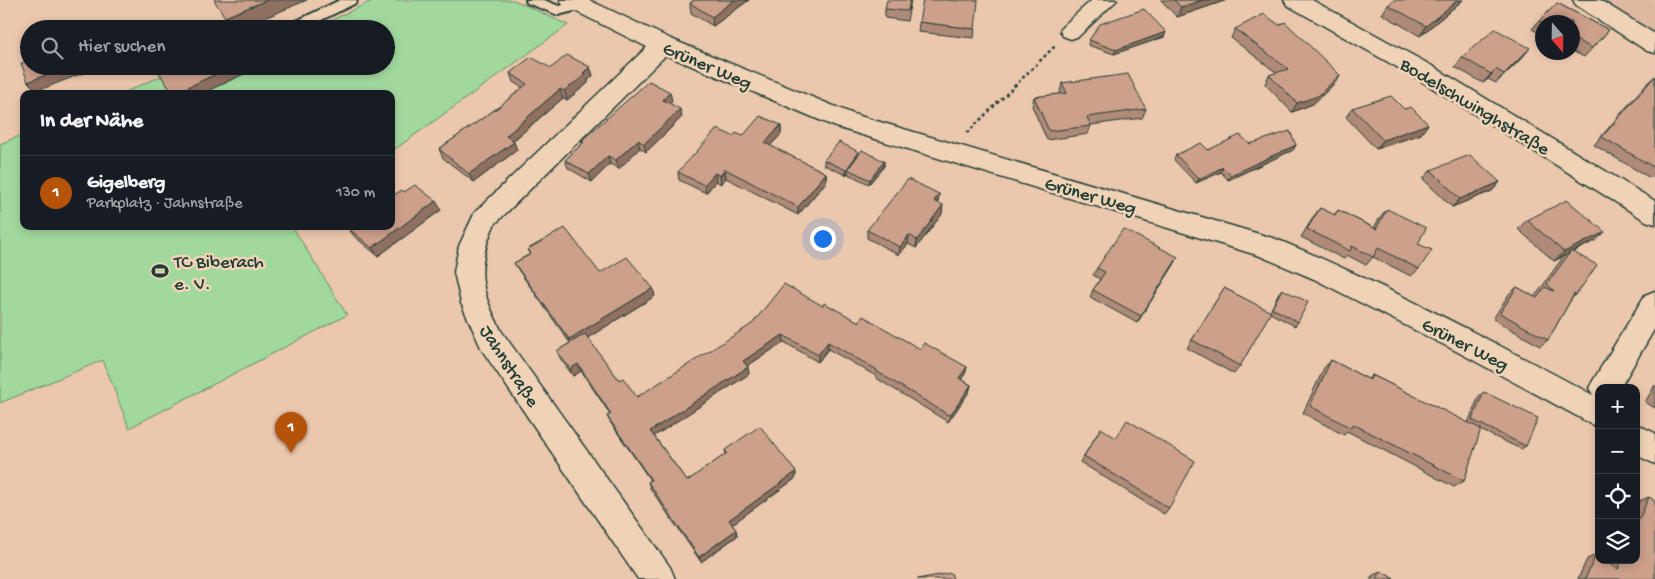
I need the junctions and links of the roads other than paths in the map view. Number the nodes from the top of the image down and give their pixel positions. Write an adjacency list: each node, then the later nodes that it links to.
1 (351, 0): 7 (lane)
2 (532, 0): 6 (lane)
3 (1106, 0): 8 (street)
4 (1295, 0): 11 (street, Bodelschwinghstraße)
5 (1584, 0): 10 (street)
6 (580, 2): 9 (street, Grüner Weg)
7 (310, 20)
8 (1070, 31)
9 (663, 45): 14 (street, Grüner Weg); 17 (street, Jahnstraße)
10 (1655, 45)
11 (1655, 214)
12 (1655, 303): 13 (street)
13 (1608, 384)
14 (1595, 401)
15 (1640, 441): 16 (street)
16 (1655, 450)
17 (658, 579)

